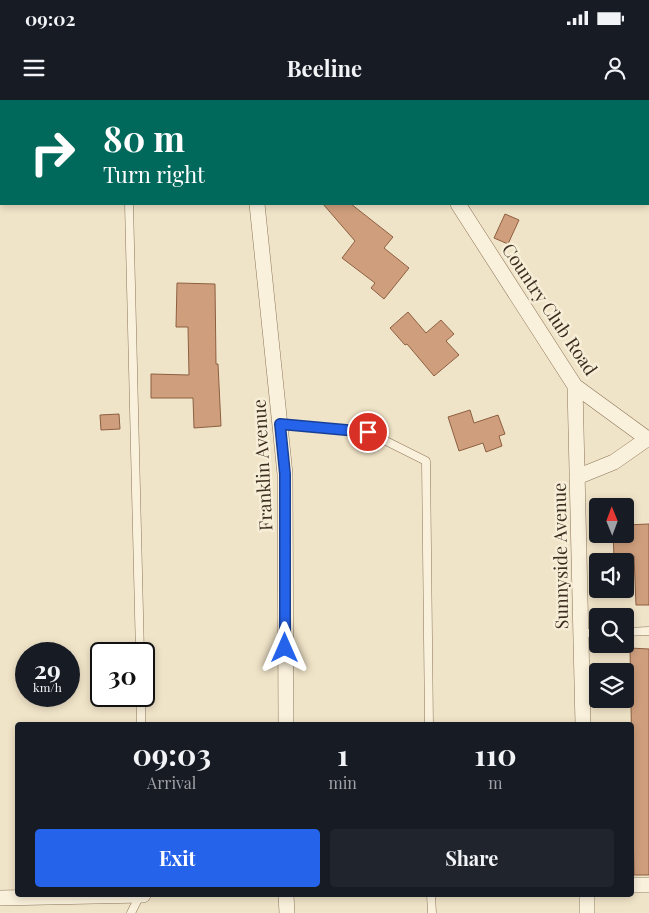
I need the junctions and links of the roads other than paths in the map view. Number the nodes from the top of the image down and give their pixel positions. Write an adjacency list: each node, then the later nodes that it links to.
1 (129, 205): 12 (lane)
2 (257, 205): 5 (street, Franklin Avenue)
3 (459, 205): 4 (street, Country Club Road)
4 (575, 386): 6 (street, Country Club Road); 7 (street, Sunnyside Avenue)
5 (280, 424): 15 (street, Franklin Avenue); 16 (lane)
6 (648, 439): 7 (street)
7 (577, 477): 10 (street, Sunnyside Avenue)
8 (649, 631): 9 (lane)
9 (634, 632)
10 (581, 633): 11 (lane); 17 (street, Sunnyside Avenue)
11 (589, 633)
12 (140, 642)
13 (141, 707): 14 (lane)
14 (141, 722)
15 (286, 722)
16 (429, 722)
17 (583, 722)
18 (649, 884): 19 (street)
19 (634, 885)
20 (47, 897): 25 (street)
21 (140, 897): 26 (lane)
22 (286, 897): 27 (street)
23 (431, 897): 28 (lane)
24 (587, 897): 29 (street)
25 (0, 898)
26 (131, 913)
27 (287, 913)
28 (432, 913)
29 (587, 913)

